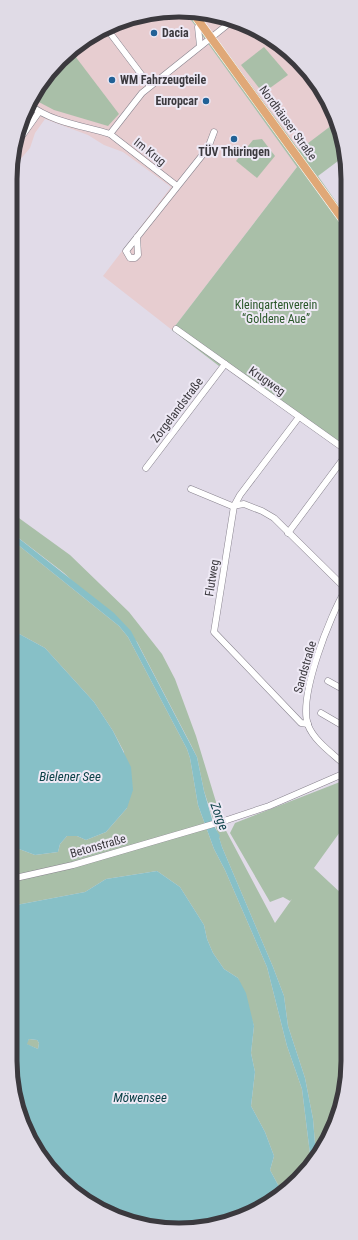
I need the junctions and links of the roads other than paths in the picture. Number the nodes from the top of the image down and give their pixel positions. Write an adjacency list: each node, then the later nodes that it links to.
1 (196, 18): 2 (main road, Nordhäuser Straße)
2 (200, 23): 5 (main road, Nordhäuser Straße); 6 (street)
3 (227, 25): 5 (street)
4 (110, 33): 7 (street)
5 (211, 38): 6 (street); 14 (main road, Nordhäuser Straße)
6 (200, 46): 7 (street)
7 (150, 86): 12 (street)
8 (34, 108): 9 (street, Im Krug)
9 (39, 112): 11 (street); 12 (street, Im Krug)
10 (214, 132): 13 (street)
11 (24, 133)
12 (110, 134): 13 (street, Im Krug)
13 (177, 186): 15 (street)
14 (341, 217)
15 (137, 237)
16 (176, 329): 17 (street, Krugweg)
17 (225, 364): 18 (street, Krugweg); 21 (street, Zorgelandstraße)
18 (299, 417): 19 (street, Krugweg); 23 (street, Flutweg)
19 (341, 446)
20 (341, 462): 24 (street)
21 (146, 468)
22 (191, 489): 23 (street)
23 (234, 506): 24 (street); 31 (street, Flutweg)
24 (288, 533): 25 (street)
25 (341, 584)
26 (341, 598): 31 (street, Sandstraße)
27 (328, 681): 28 (street)
28 (341, 688)
29 (321, 712): 30 (street)
30 (341, 723)
31 (308, 724): 32 (street)
32 (341, 761)
33 (341, 775): 34 (street, Betonstraße)
34 (17, 878)

